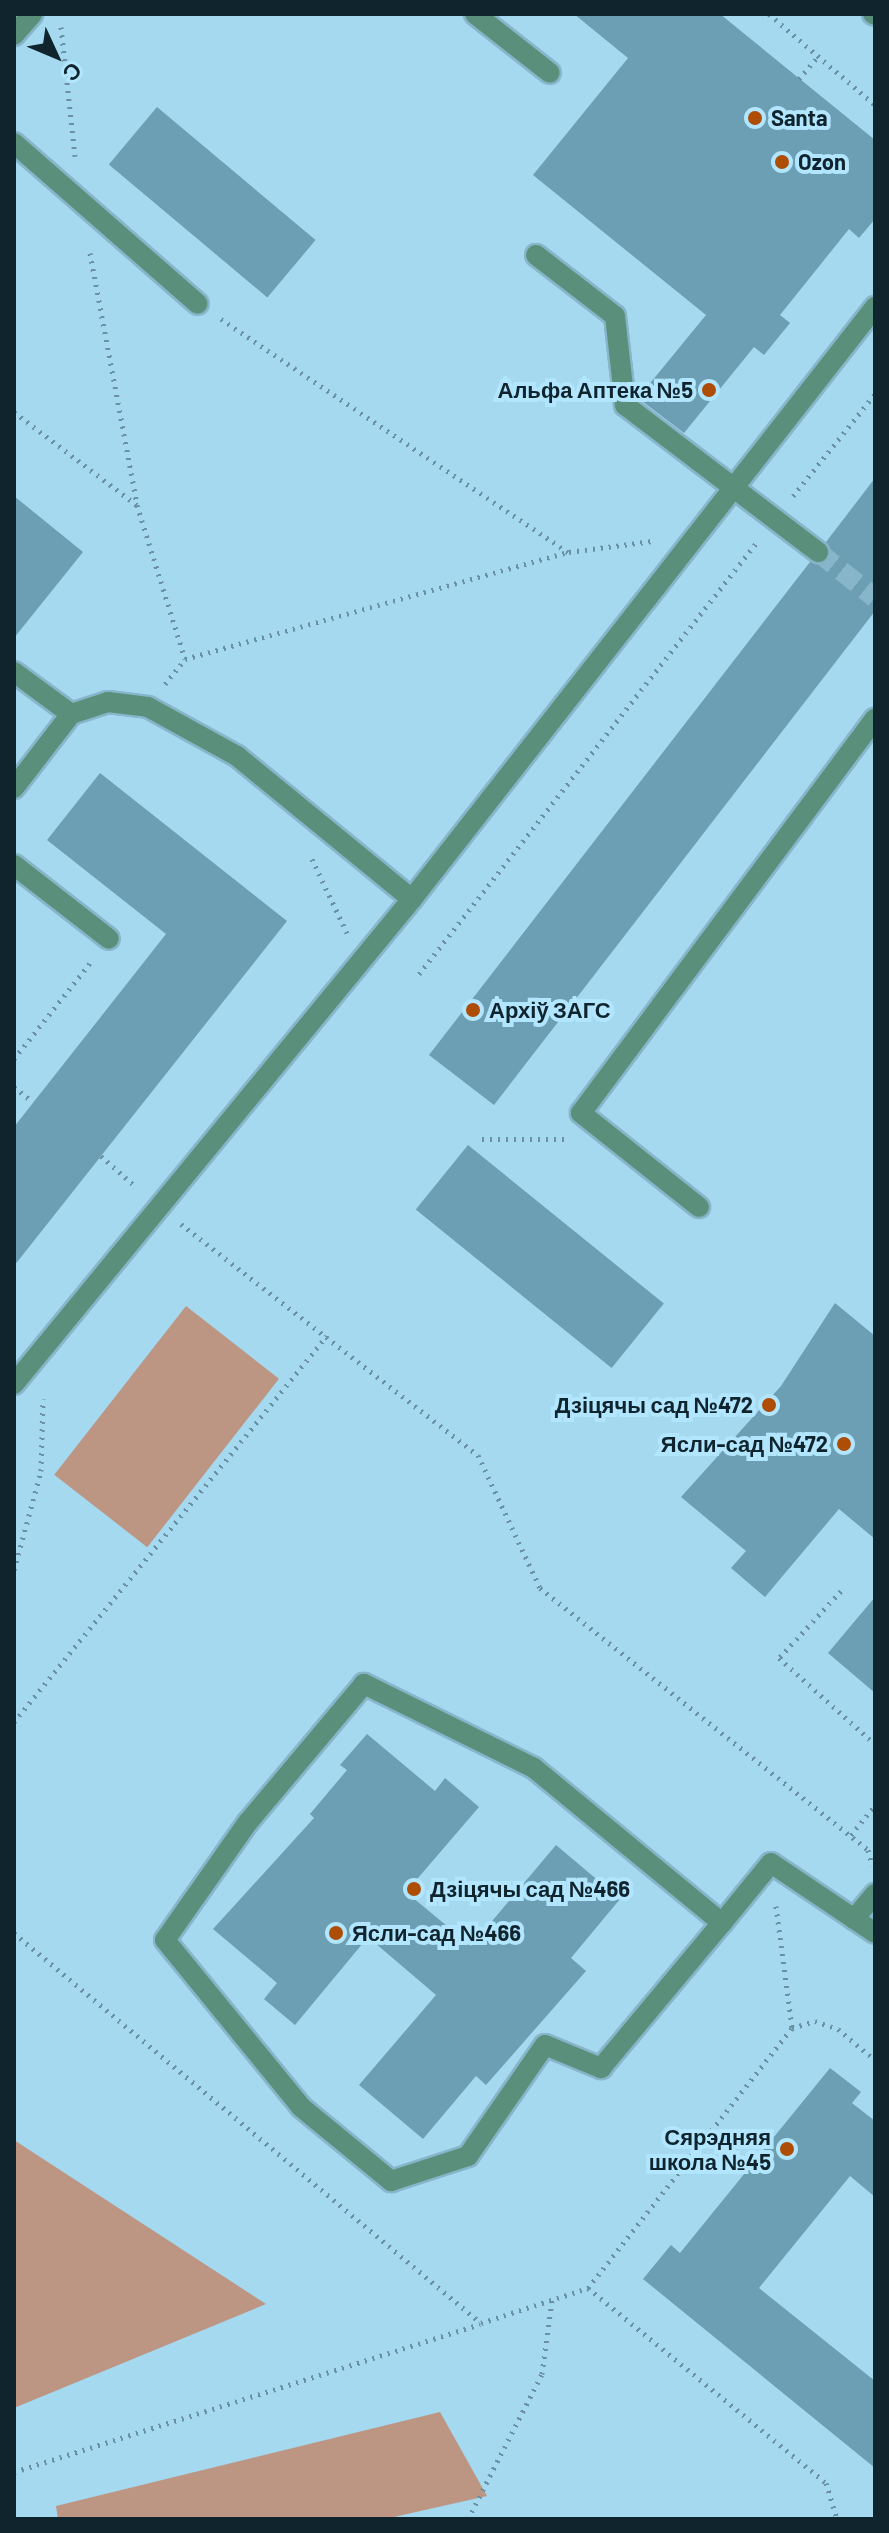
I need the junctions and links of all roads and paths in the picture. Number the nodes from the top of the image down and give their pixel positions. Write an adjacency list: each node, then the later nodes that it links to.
1 (32, 14): 5 (lane)
2 (59, 14): 11 (path)
3 (475, 14): 7 (lane)
4 (769, 14): 6 (path)
5 (14, 35)
6 (819, 55): 8 (path); 9 (path)
7 (550, 73)
8 (799, 79)
9 (875, 105)
10 (14, 143): 11 (lane)
11 (80, 201): 13 (lane); 18 (path)
12 (536, 255): 17 (lane)
13 (198, 304): 21 (path)
14 (875, 307): 17 (lane)
15 (875, 394): 19 (path)
16 (14, 412): 18 (path)
17 (730, 490): 19 (lane); 20 (lane)
18 (137, 505): 23 (path)
19 (776, 517): 22 (lane); 34 (path)
20 (697, 536): 21 (path); 31 (lane)
21 (569, 552): 23 (path)
22 (818, 552)
23 (185, 659): 25 (path)
24 (14, 672): 26 (lane)
25 (148, 707): 26 (lane); 31 (lane)
26 (71, 714): 28 (lane)
27 (875, 718): 39 (lane)
28 (14, 788)
29 (306, 847): 33 (path)
30 (14, 865): 32 (lane)
31 (412, 899): 33 (lane)
32 (109, 939): 35 (path)
33 (361, 961): 41 (lane)
34 (419, 974)
35 (14, 1059)
36 (14, 1087): 37 (path)
37 (33, 1102)
38 (482, 1139): 39 (path)
39 (622, 1145): 42 (lane)
40 (101, 1156): 41 (path)
41 (157, 1206): 43 (path); 44 (lane)
42 (699, 1207)
43 (327, 1336): 48 (path); 51 (path)
44 (44, 1346): 45 (lane); 46 (path)
45 (14, 1384)
46 (14, 1570)
47 (841, 1591): 49 (path)
48 (14, 1722)
49 (875, 1744)
50 (875, 1805): 51 (path)
51 (850, 1835): 53 (path)
52 (771, 1863): 55 (lane); 56 (lane); 58 (path)
53 (875, 1874)
54 (875, 1894): 55 (lane)
55 (854, 1919): 57 (lane)
56 (722, 1923): 56 (lane)
57 (875, 1933)
58 (792, 2028)
59 (588, 2288): 64 (path)
60 (552, 2300): 63 (path)
61 (481, 2323): 62 (path)
62 (14, 2472)
63 (468, 2519)
64 (837, 2519)

